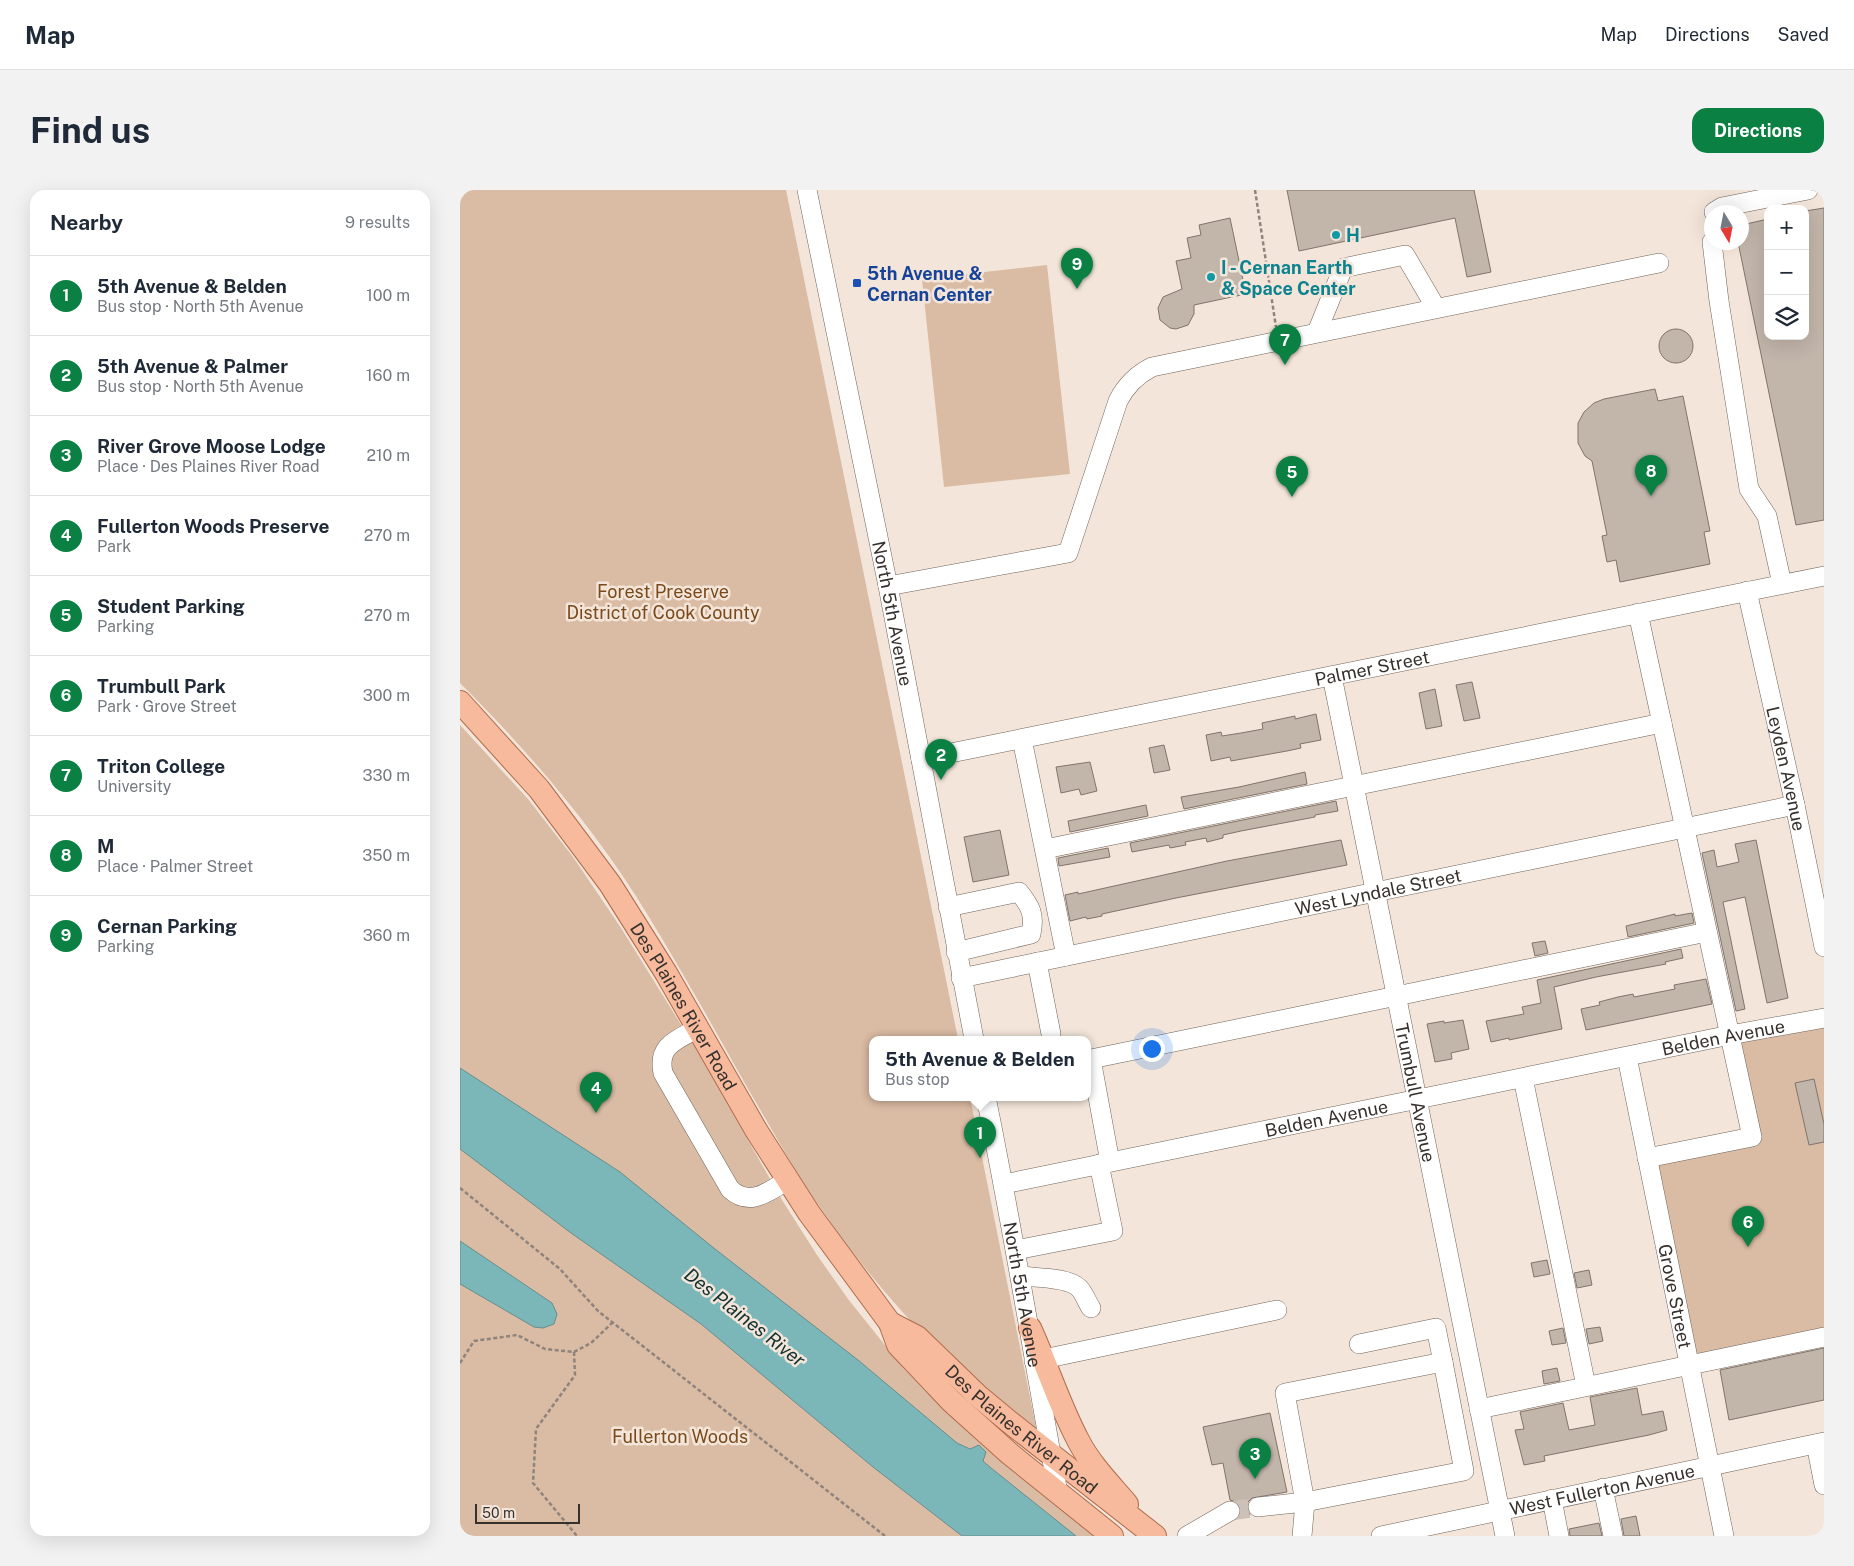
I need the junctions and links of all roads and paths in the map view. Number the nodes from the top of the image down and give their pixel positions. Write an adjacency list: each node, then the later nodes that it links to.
1 (807, 190): 12 (street, North 5th Avenue)
2 (1255, 190): 8 (path)
3 (1808, 190): 4 (street)
4 (1732, 205)
5 (1713, 250): 11 (street)
6 (1659, 263): 7 (street)
7 (1436, 308): 9 (street); 9 (street)
8 (1276, 331)
9 (1317, 332): 12 (street)
10 (1824, 576): 11 (street, Palmer Street)
11 (1782, 584): 13 (street, Palmer Street)
12 (888, 586): 19 (street, North 5th Avenue)
13 (1747, 591): 14 (street, Palmer Street); 21 (street, Leyden Avenue)
14 (1638, 613): 15 (street, Palmer Street); 17 (street)
15 (1332, 676): 18 (street, Palmer Street); 20 (street, Trumbull Avenue)
16 (460, 702): 34 (main road, Des Plaines River Road)
17 (1662, 723): 20 (street); 22 (street)
18 (1022, 739): 19 (street, Palmer Street); 23 (street)
19 (921, 759): 25 (street, North 5th Avenue)
20 (1354, 786): 23 (street); 24 (street, Trumbull Avenue)
21 (1795, 806): 22 (street, West Lyndale Street); 27 (street, Leyden Avenue)
22 (1685, 828): 24 (street, West Lyndale Street); 26 (street)
23 (1045, 849): 29 (street)
24 (1375, 892): 29 (street, West Lyndale Street); 32 (street, Trumbull Avenue)
25 (948, 906): 28 (street, North 5th Avenue); 28 (street)
26 (1707, 932): 32 (street); 36 (street)
27 (1824, 947)
28 (956, 952): 31 (street, North 5th Avenue)
29 (1066, 956): 30 (street, West Lyndale Street)
30 (1037, 962): 31 (street, West Lyndale Street); 35 (street)
31 (961, 978): 37 (street, North 5th Avenue)
32 (1396, 996): 40 (street, Trumbull Avenue); 43 (street)
33 (1824, 1018): 36 (street, Belden Avenue)
34 (698, 1028): 44 (main road, Des Plaines River Road); 44 (street)
35 (1051, 1034)
36 (1730, 1035): 38 (street, Belden Avenue); 42 (street)
37 (973, 1036)
38 (1627, 1057): 39 (street, Belden Avenue); 42 (street, Grove Street)
39 (1523, 1078): 40 (street, Belden Avenue); 61 (street)
40 (1417, 1100): 43 (street, Belden Avenue); 62 (street, Trumbull Avenue)
41 (987, 1101): 45 (street, North 5th Avenue)
42 (1647, 1158): 60 (street, Grove Street)
43 (1105, 1163): 45 (street, Belden Avenue); 47 (street)
44 (788, 1180): 52 (main road, Des Plaines River Road)
45 (1004, 1184): 47 (street, North 5th Avenue)
46 (460, 1188): 51 (path)
47 (1016, 1250): 48 (street, North 5th Avenue)
48 (1020, 1276): 49 (street); 53 (street, North 5th Avenue)
49 (1091, 1308)
50 (1277, 1310): 57 (street)
51 (612, 1323): 56 (path); 78 (path)
52 (890, 1323): 64 (main road, Des Plaines River Road); 68 (main road, Des Plaines River Road)
53 (1030, 1328): 57 (main road)
54 (1824, 1337): 60 (street)
55 (1359, 1344): 58 (street)
56 (574, 1352): 59 (path); 77 (path)
57 (1039, 1361): 64 (street, North 5th Avenue); 75 (main road)
58 (1444, 1362): 70 (street); 70 (street)
59 (460, 1363)
60 (1688, 1365): 61 (street); 65 (street, Grove Street)
61 (1586, 1386): 62 (street)
62 (1479, 1409): 72 (street, Trumbull Avenue)
63 (1820, 1443): 65 (street, West Fullerton Avenue); 66 (street)
64 (1051, 1456): 68 (street, North 5th Avenue); 75 (main road, Des Plaines River Road)
65 (1710, 1466): 67 (street, West Fullerton Avenue); 85 (street, Grove Street)
66 (1824, 1485)
67 (1603, 1488): 69 (street, West Fullerton Avenue); 84 (street)
68 (1058, 1493): 79 (main road, Des Plaines River Road)
69 (1552, 1499): 72 (street, West Fullerton Avenue); 83 (street)
70 (1305, 1502): 71 (street); 81 (street)
71 (1258, 1507)
72 (1499, 1510): 74 (street, West Fullerton Avenue); 82 (street, Trumbull Avenue)
73 (1230, 1511): 80 (street)
74 (1447, 1529): 76 (street, West Fullerton Avenue)
75 (1153, 1535)
76 (1390, 1535)
77 (577, 1536)
78 (885, 1536)
79 (1112, 1536)
80 (1187, 1536)
81 (1302, 1536)
82 (1505, 1536)
83 (1559, 1536)
84 (1613, 1536)
85 (1724, 1536)

